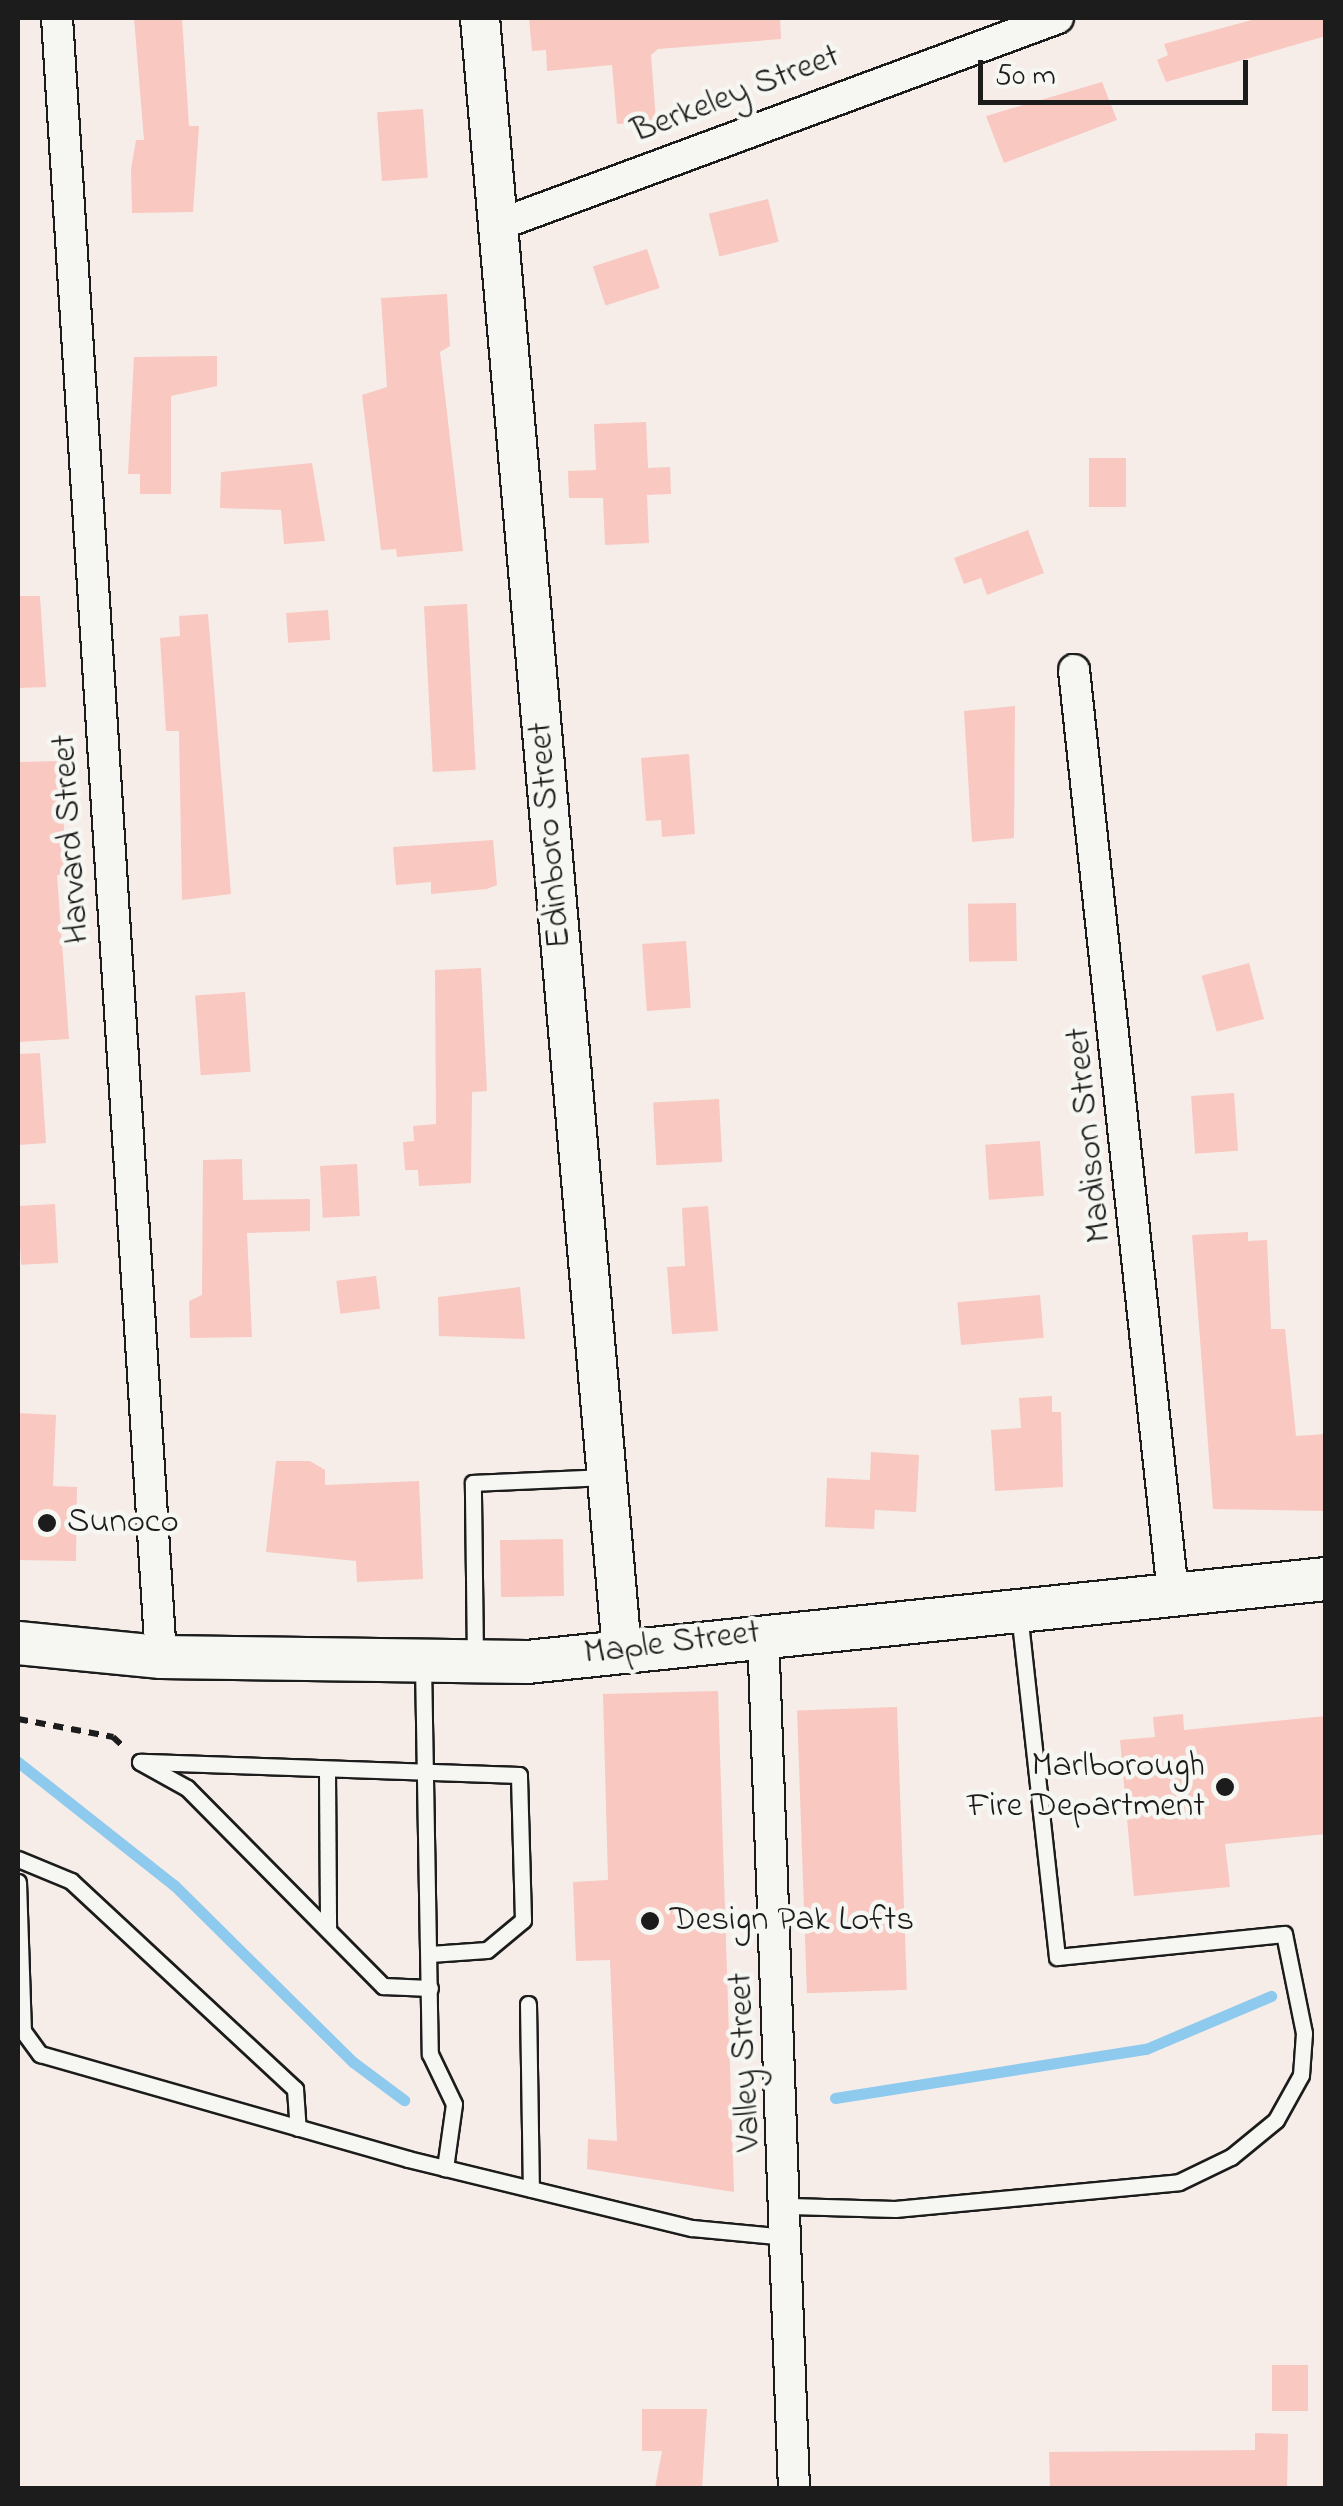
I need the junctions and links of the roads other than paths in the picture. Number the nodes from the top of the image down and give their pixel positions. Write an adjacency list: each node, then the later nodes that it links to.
1 (57, 18): 13 (street, Harvard Street)
2 (480, 18): 4 (street, Edinboro Street)
3 (1058, 18): 4 (street, Berkeley Street)
4 (498, 226): 6 (street, Edinboro Street)
5 (1074, 670): 8 (street, Madison Street)
6 (605, 1477): 12 (street, Edinboro Street); 15 (lane)
7 (1326, 1579): 8 (main road, Maple Street)
8 (1173, 1594): 9 (main road, Maple Street)
9 (1019, 1609): 10 (main road, Maple Street); 27 (lane)
10 (763, 1632): 12 (main road, Maple Street); 27 (street, Valley Street)
11 (18, 1642): 13 (main road, Maple Street)
12 (622, 1652): 15 (main road, Maple Street)
13 (161, 1656): 14 (main road, Maple Street)
14 (424, 1663): 15 (main road, Maple Street); 17 (lane)
15 (476, 1663)
16 (327, 1773): 17 (lane); 20 (lane); 20 (lane)
17 (428, 1776): 21 (lane); 21 (lane)
18 (18, 1859): 24 (lane)
19 (18, 1882): 24 (lane)
20 (328, 1929): 22 (lane)
21 (430, 1954): 22 (lane)
22 (430, 1988): 25 (lane)
23 (528, 2004): 26 (lane)
24 (298, 2128): 25 (lane)
25 (445, 2168): 26 (lane)
26 (531, 2189): 28 (lane)
27 (790, 2206): 28 (street, Valley Street)
28 (791, 2238): 29 (street, Valley Street)
29 (794, 2488)

